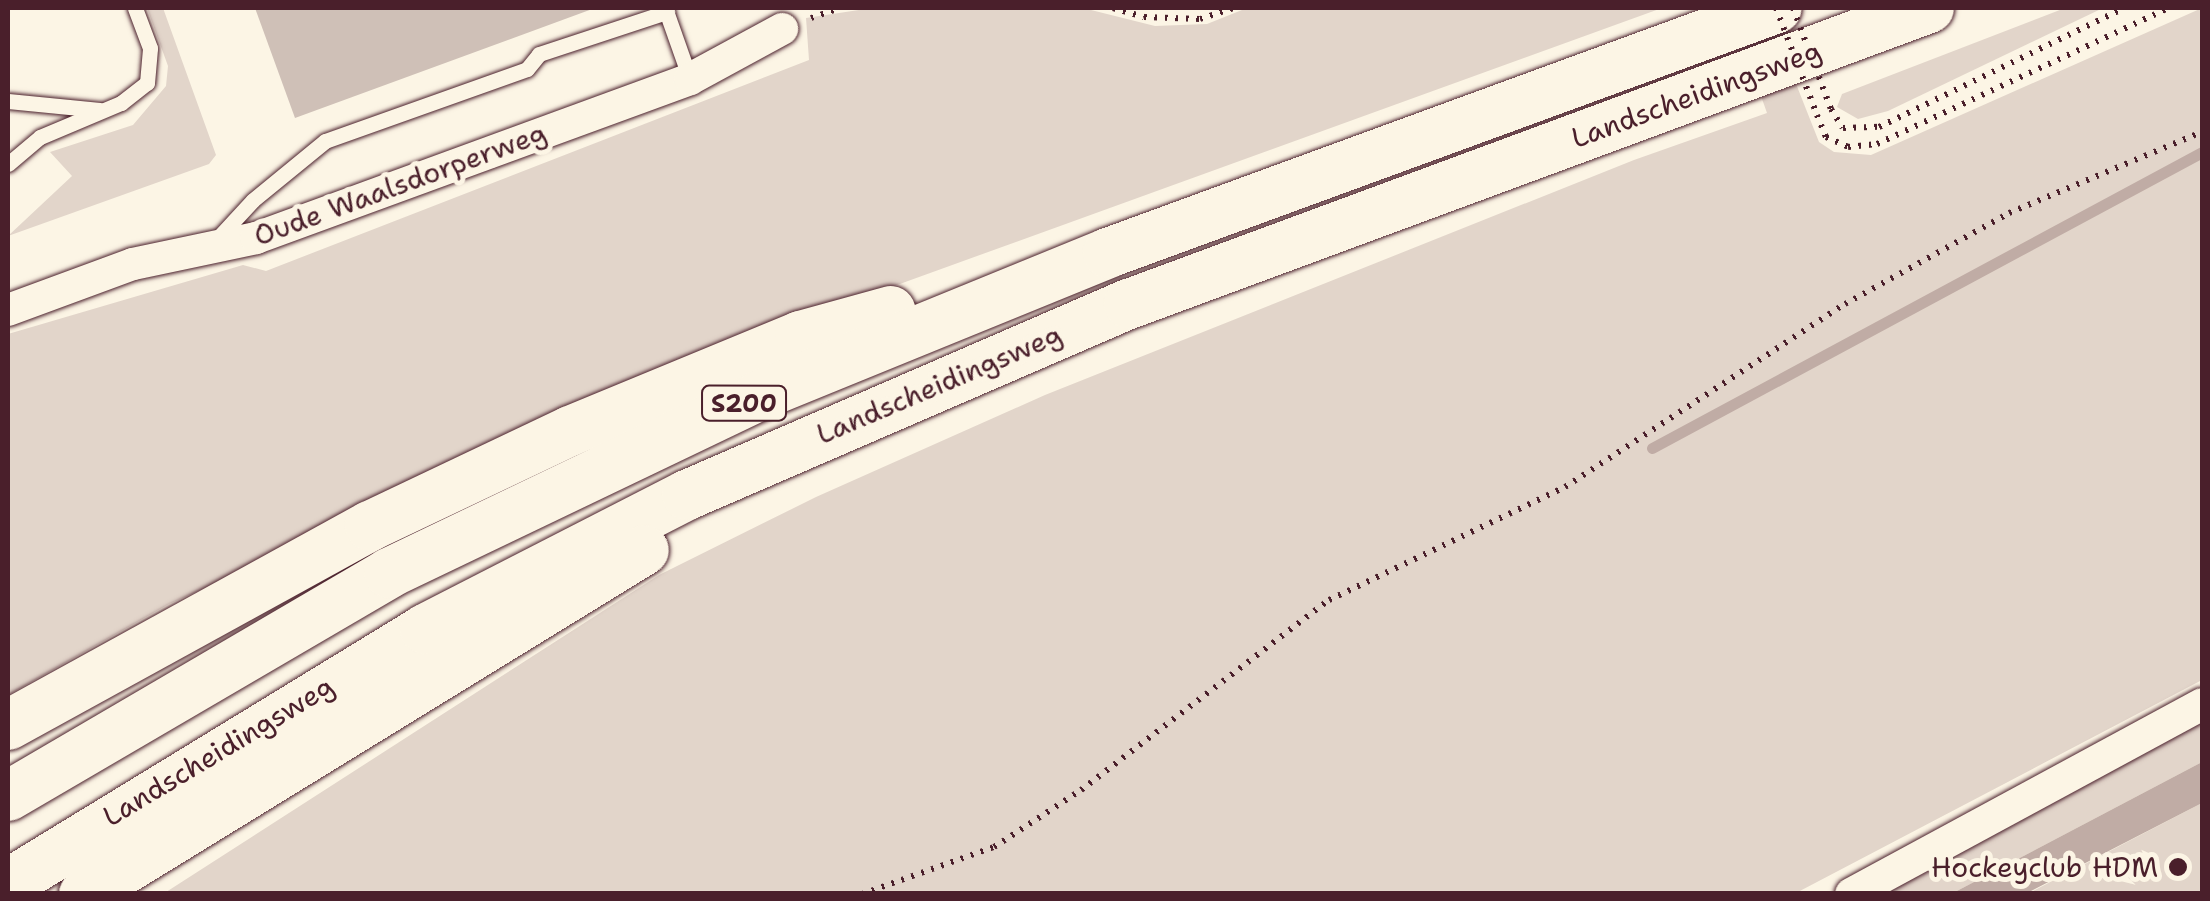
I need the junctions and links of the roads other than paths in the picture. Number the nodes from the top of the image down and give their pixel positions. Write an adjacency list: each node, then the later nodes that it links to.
1 (135, 8): 8 (lane)
2 (1776, 8): 11 (main road, Landscheidingsweg / S200)
3 (1930, 8): 13 (main road, Landscheidingsweg / S200)
4 (666, 10): 6 (lane); 10 (lane)
5 (782, 29): 6 (street, Oude Waalsdorperweg)
6 (690, 79): 10 (street, Oude Waalsdorperweg)
7 (8, 101): 8 (lane)
8 (104, 110): 9 (lane)
9 (8, 164)
10 (210, 247): 12 (street, Oude Waalsdorperweg)
11 (1108, 253): 14 (main road, Landscheidingsweg / S200); 17 (main road)
12 (8, 310)
13 (842, 425): 15 (main road, Landscheidingsweg / S200); 20 (main road)
14 (427, 556): 15 (main road, S200); 18 (main road, Landscheidingsweg / S200)
15 (318, 691): 19 (main road, Landscheidingsweg / S200)
16 (2202, 704): 21 (street)
17 (8, 725)
18 (8, 796)
19 (8, 884)
20 (84, 894)
21 (1851, 894)

